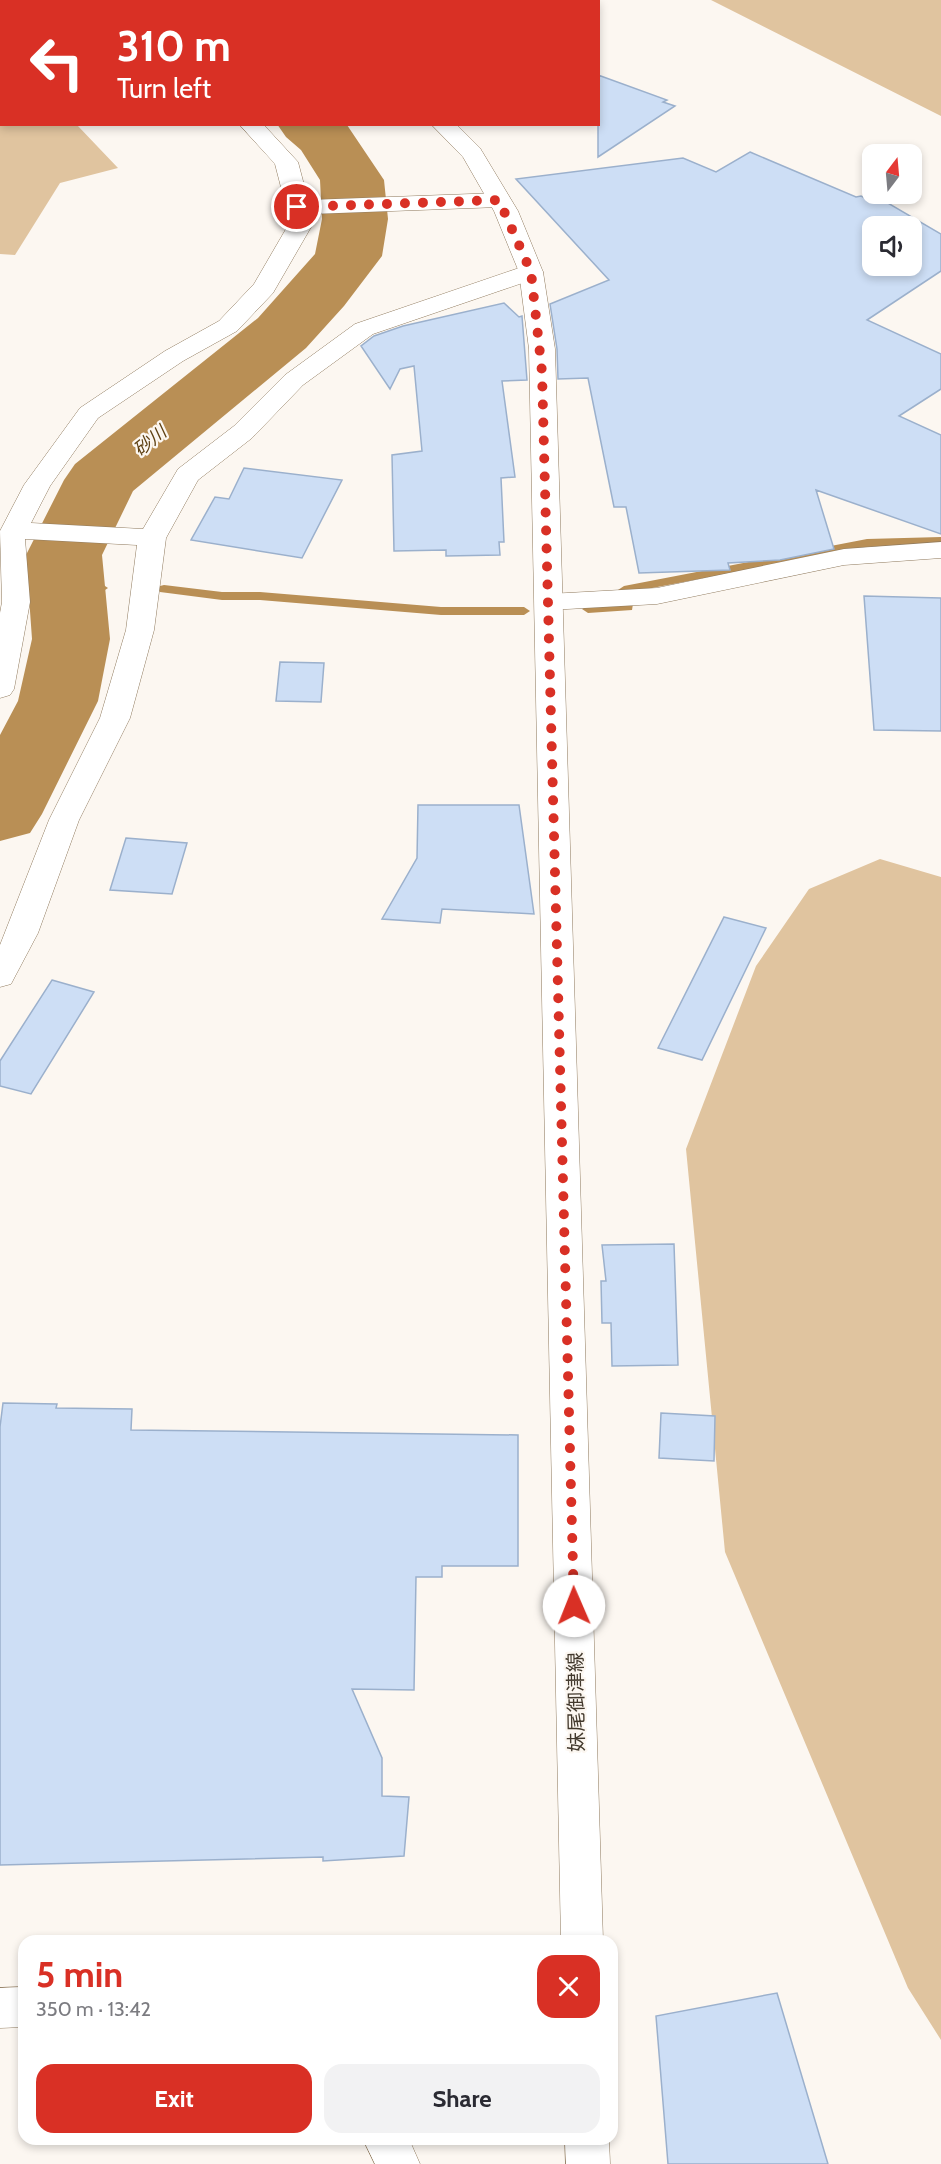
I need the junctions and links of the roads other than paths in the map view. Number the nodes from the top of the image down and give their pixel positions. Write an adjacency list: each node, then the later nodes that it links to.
1 (252, 126): 4 (street)
2 (444, 126): 3 (street, 妹尾御津線)
3 (499, 200): 4 (street); 5 (street, 妹尾御津線)
4 (297, 207): 6 (street)
5 (531, 272): 7 (street); 9 (street, 妹尾御津線)
6 (9, 536): 7 (street); 10 (street)
7 (152, 538): 11 (street)
8 (941, 550): 9 (street)
9 (549, 602): 12 (street, 妹尾御津線)
10 (0, 689)
11 (0, 976)
12 (582, 1935)
13 (18, 2007): 14 (street)
14 (0, 2008)
15 (388, 2145): 17 (street)
16 (587, 2145): 18 (street)
17 (398, 2164)
18 (588, 2164)

